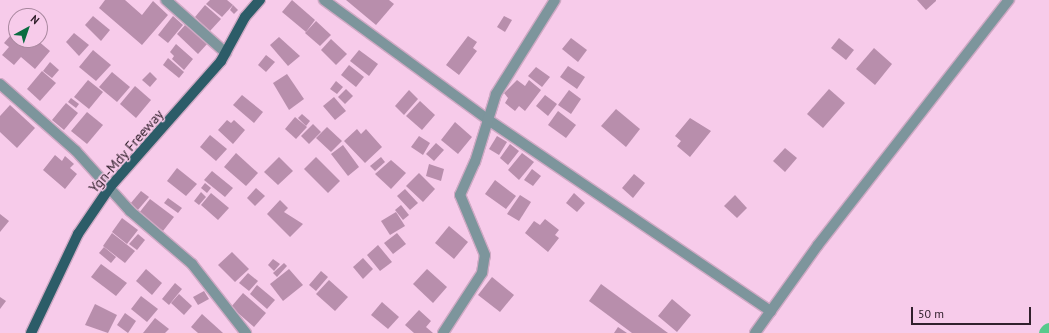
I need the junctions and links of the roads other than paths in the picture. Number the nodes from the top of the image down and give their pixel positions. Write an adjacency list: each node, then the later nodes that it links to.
1 (166, 0): 6 (street)
2 (260, 0): 6 (main road, Ygn-Mdy Freeway)
3 (324, 0): 8 (street)
4 (555, 0): 8 (street)
5 (1009, 0): 10 (street)
6 (226, 53): 9 (main road, Ygn-Mdy Freeway)
7 (0, 84): 9 (street)
8 (487, 119): 10 (street); 13 (street)
9 (110, 187): 11 (main road, Ygn-Mdy Freeway); 12 (street)
10 (771, 311): 14 (street)
11 (31, 333)
12 (246, 333)
13 (443, 333)
14 (756, 333)

